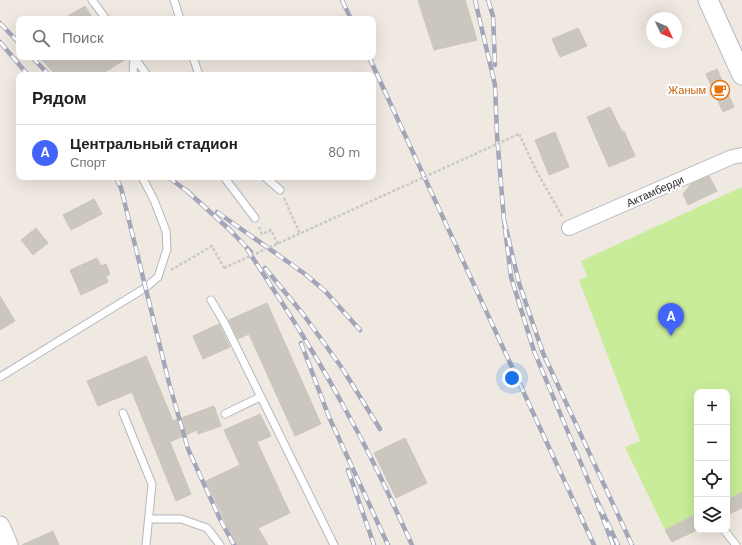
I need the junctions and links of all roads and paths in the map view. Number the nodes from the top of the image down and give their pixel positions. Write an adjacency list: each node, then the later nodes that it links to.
1 (92, 0): 4 (lane)
2 (174, 0): 5 (lane)
3 (708, 0): 12 (main road)
4 (104, 16)
5 (179, 16)
6 (134, 60): 9 (lane)
7 (136, 60): 10 (lane)
8 (194, 60): 11 (lane)
9 (133, 72)
10 (145, 72)
11 (198, 72)
12 (742, 75)
13 (742, 155): 19 (street, Актамберди)
14 (144, 180): 22 (lane)
15 (226, 180): 18 (lane)
16 (268, 180): 17 (lane)
17 (280, 190): 20 (path)
18 (255, 218): 21 (path)
19 (569, 228): 20 (path, bridge)
20 (300, 234): 21 (path, bridge)
21 (278, 244): 22 (path, bridge)
22 (158, 277): 24 (lane)
23 (211, 300): 25 (lane)
24 (0, 378)
25 (260, 397): 27 (lane); 34 (lane)
26 (123, 413): 28 (lane)
27 (225, 414)
28 (149, 519): 32 (lane); 33 (lane)
29 (0, 526): 31 (main road)
30 (726, 533): 35 (lane)
31 (8, 545)
32 (146, 545)
33 (220, 545)
34 (334, 545)
35 (736, 545)

